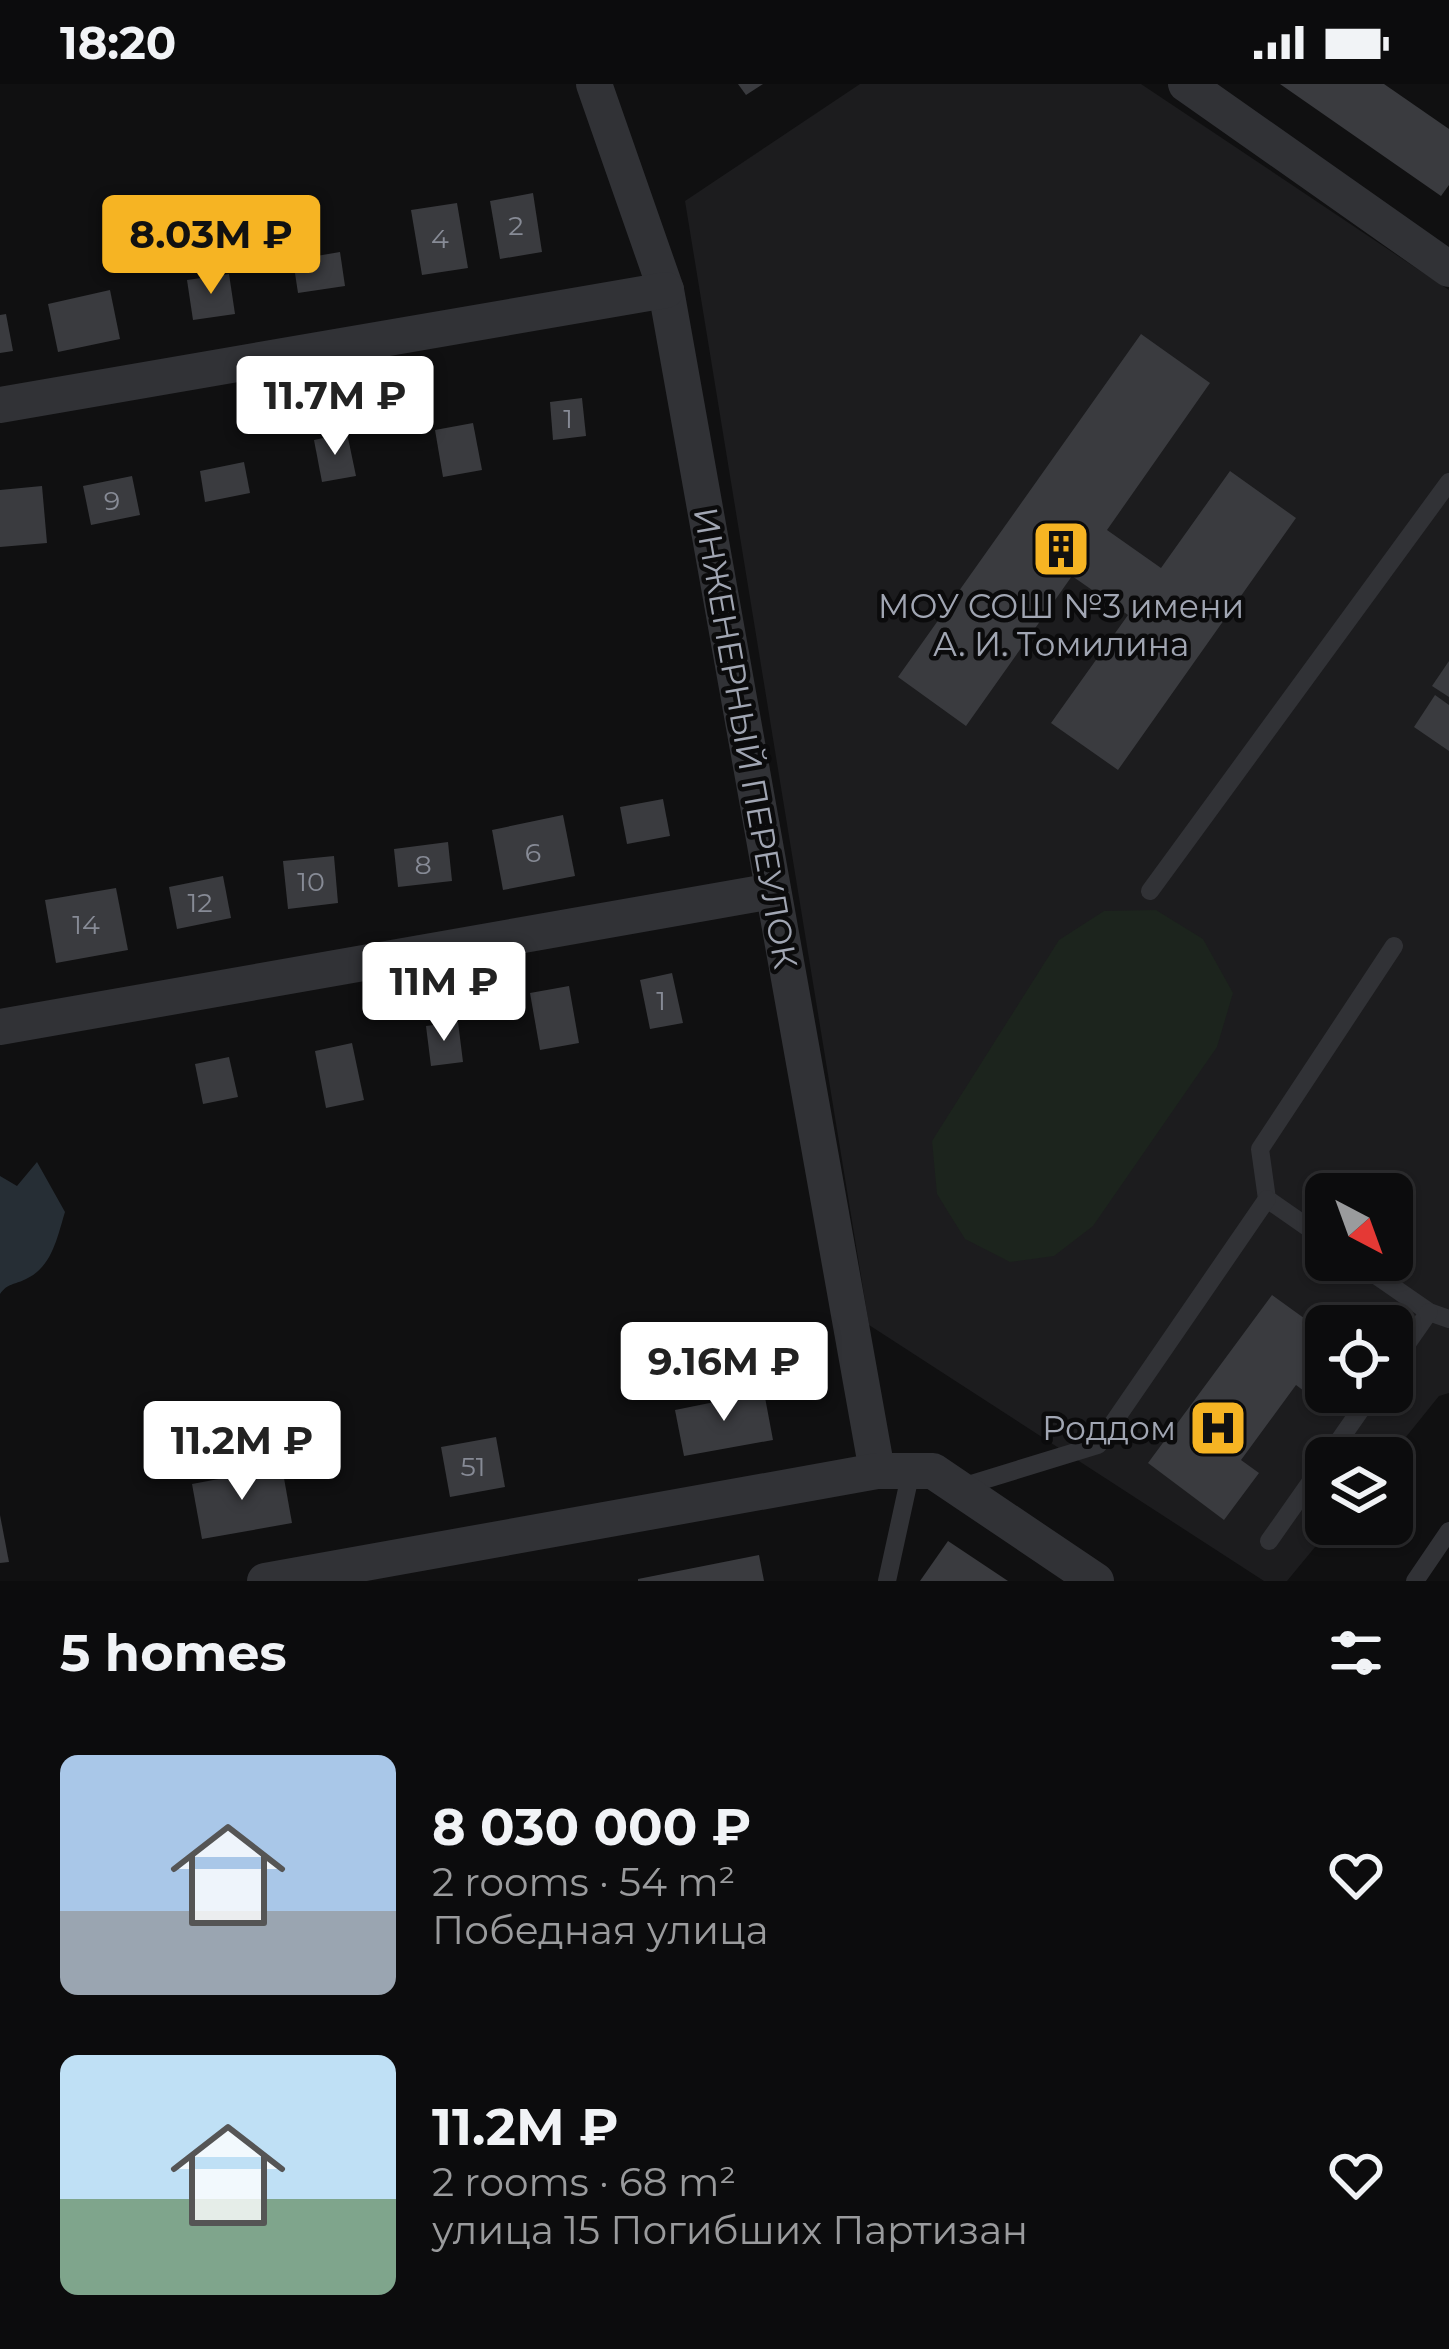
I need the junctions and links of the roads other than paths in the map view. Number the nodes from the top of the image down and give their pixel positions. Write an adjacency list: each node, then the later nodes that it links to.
1 (594, 84): 4 (street, ИНЖЕНЕРНЫЙ ПЕРЕУЛОК)
2 (1186, 84): 3 (street)
3 (1449, 269)
4 (666, 290): 5 (street); 7 (street, ИНЖЕНЕРНЫЙ ПЕРЕУЛОК)
5 (0, 405)
6 (1449, 482): 8 (lane)
7 (773, 891): 10 (street); 17 (street, ИНЖЕНЕРНЫЙ ПЕРЕУЛОК)
8 (1150, 891)
9 (1394, 946): 11 (lane)
10 (0, 1027)
11 (1267, 1199): 12 (lane); 18 (lane)
12 (1305, 1225)
13 (1384, 1281): 14 (lane)
14 (1429, 1312): 15 (lane); 16 (lane)
15 (1449, 1319)
16 (1413, 1335)
17 (894, 1471): 18 (street); 22 (street); 23 (lane)
18 (958, 1487): 24 (street)
19 (1305, 1490): 21 (lane)
20 (1449, 1531): 25 (lane)
21 (1269, 1541)
22 (265, 1581)
23 (887, 1581)
24 (1096, 1581)
25 (1415, 1581)

